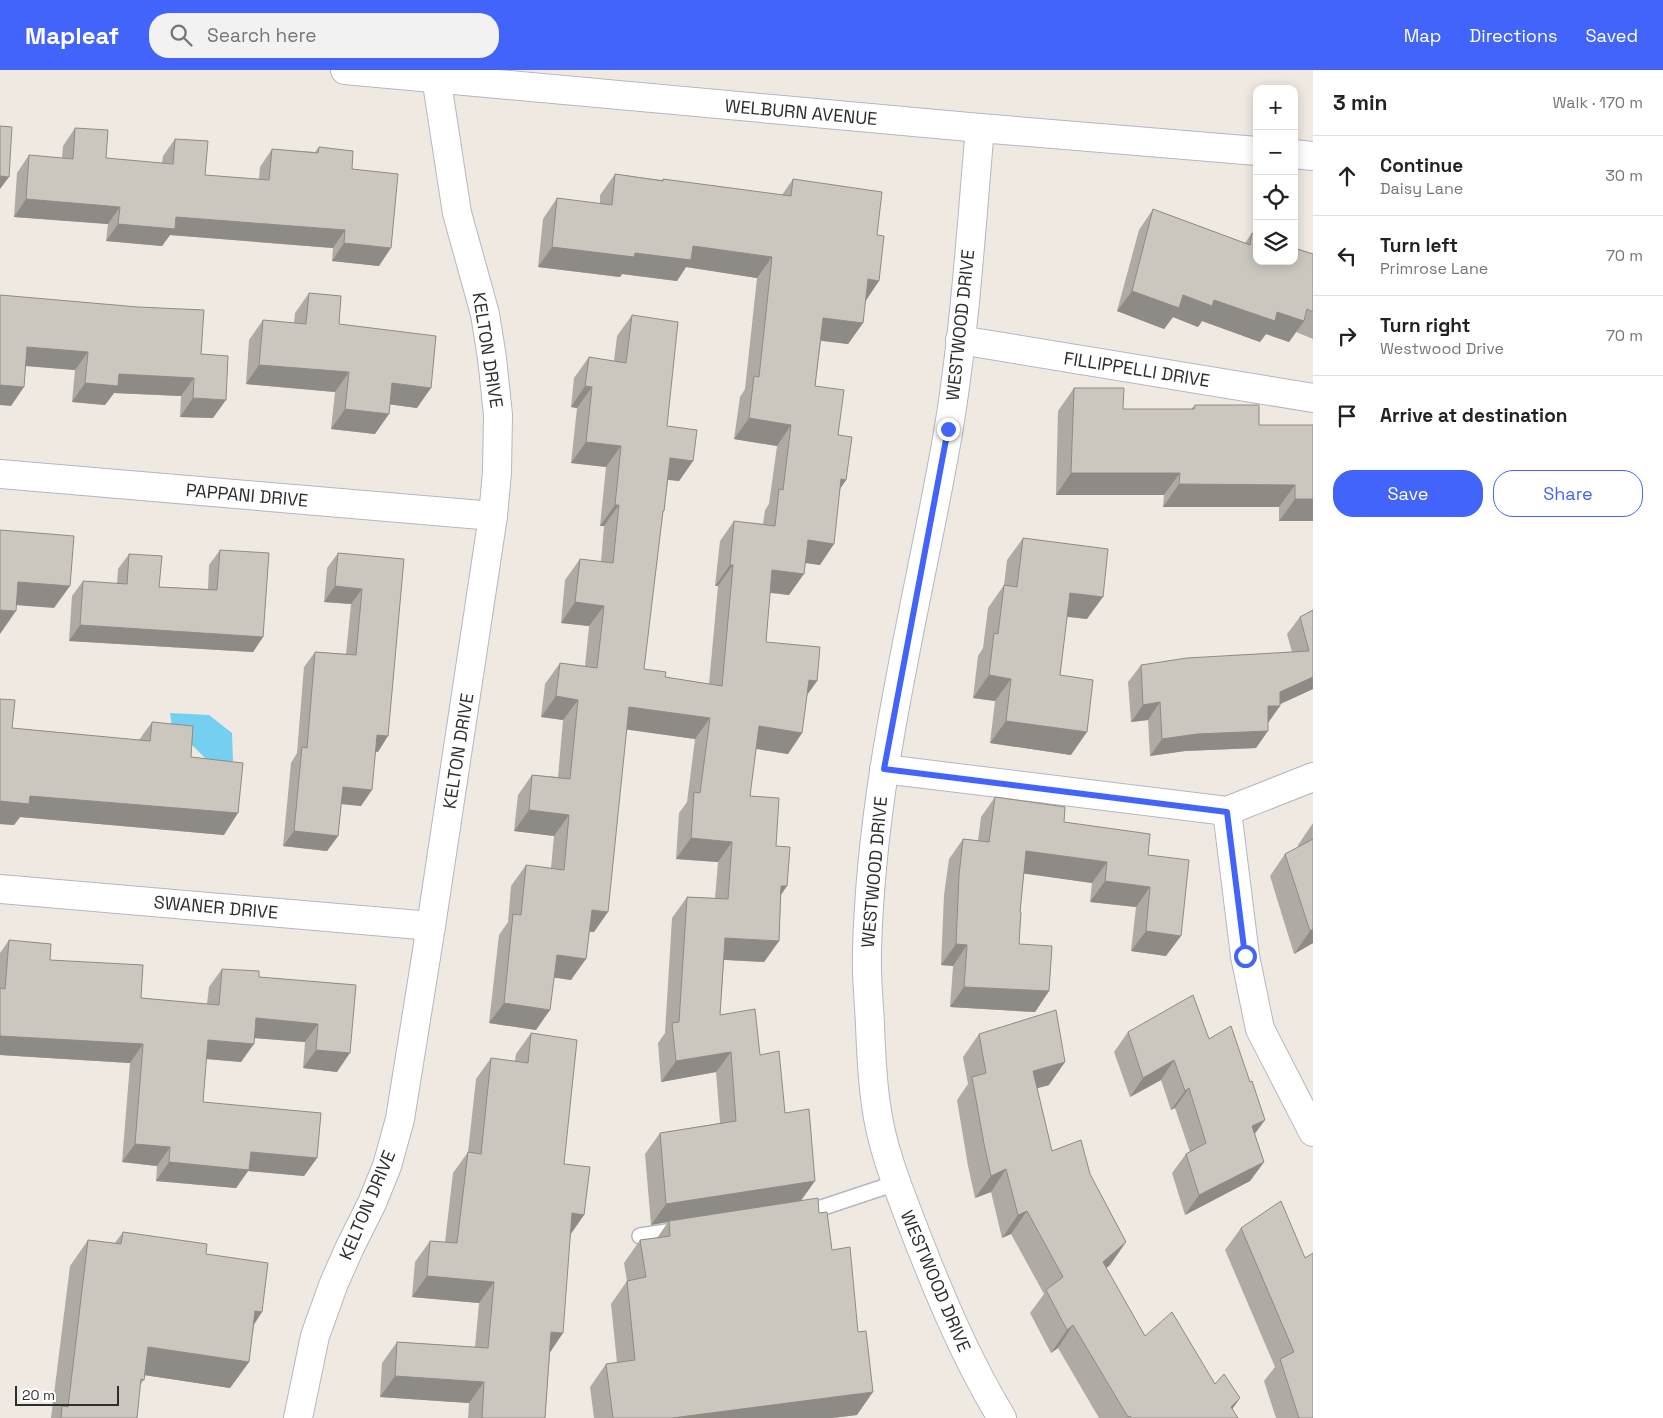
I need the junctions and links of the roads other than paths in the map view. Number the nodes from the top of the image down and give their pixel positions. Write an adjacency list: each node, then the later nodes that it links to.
1 (345, 70): 2 (street, WELBURN AVENUE)
2 (436, 74): 3 (street, WELBURN AVENUE); 10 (street, KELTON DRIVE)
3 (980, 128): 4 (street, WELBURN AVENUE); 7 (street, WESTWOOD DRIVE)
4 (1253, 151)
5 (1298, 154): 6 (street)
6 (1313, 156)
7 (960, 340): 8 (street, FILLIPPELLI DRIVE); 11 (street, WESTWOOD DRIVE)
8 (1313, 398)
9 (0, 474): 10 (street, PAPPANI DRIVE)
10 (493, 516): 15 (street, KELTON DRIVE)
11 (884, 769): 13 (street); 17 (street, WESTWOOD DRIVE)
12 (1313, 777): 13 (street)
13 (1227, 812): 16 (street)
14 (0, 889): 15 (street, SWANER DRIVE)
15 (431, 926): 21 (street, KELTON DRIVE)
16 (1313, 1132)
17 (896, 1183): 18 (lane); 22 (street, WESTWOOD DRIVE)
18 (783, 1214)
19 (697, 1227): 20 (lane)
20 (640, 1236)
21 (298, 1418)
22 (1002, 1418)

